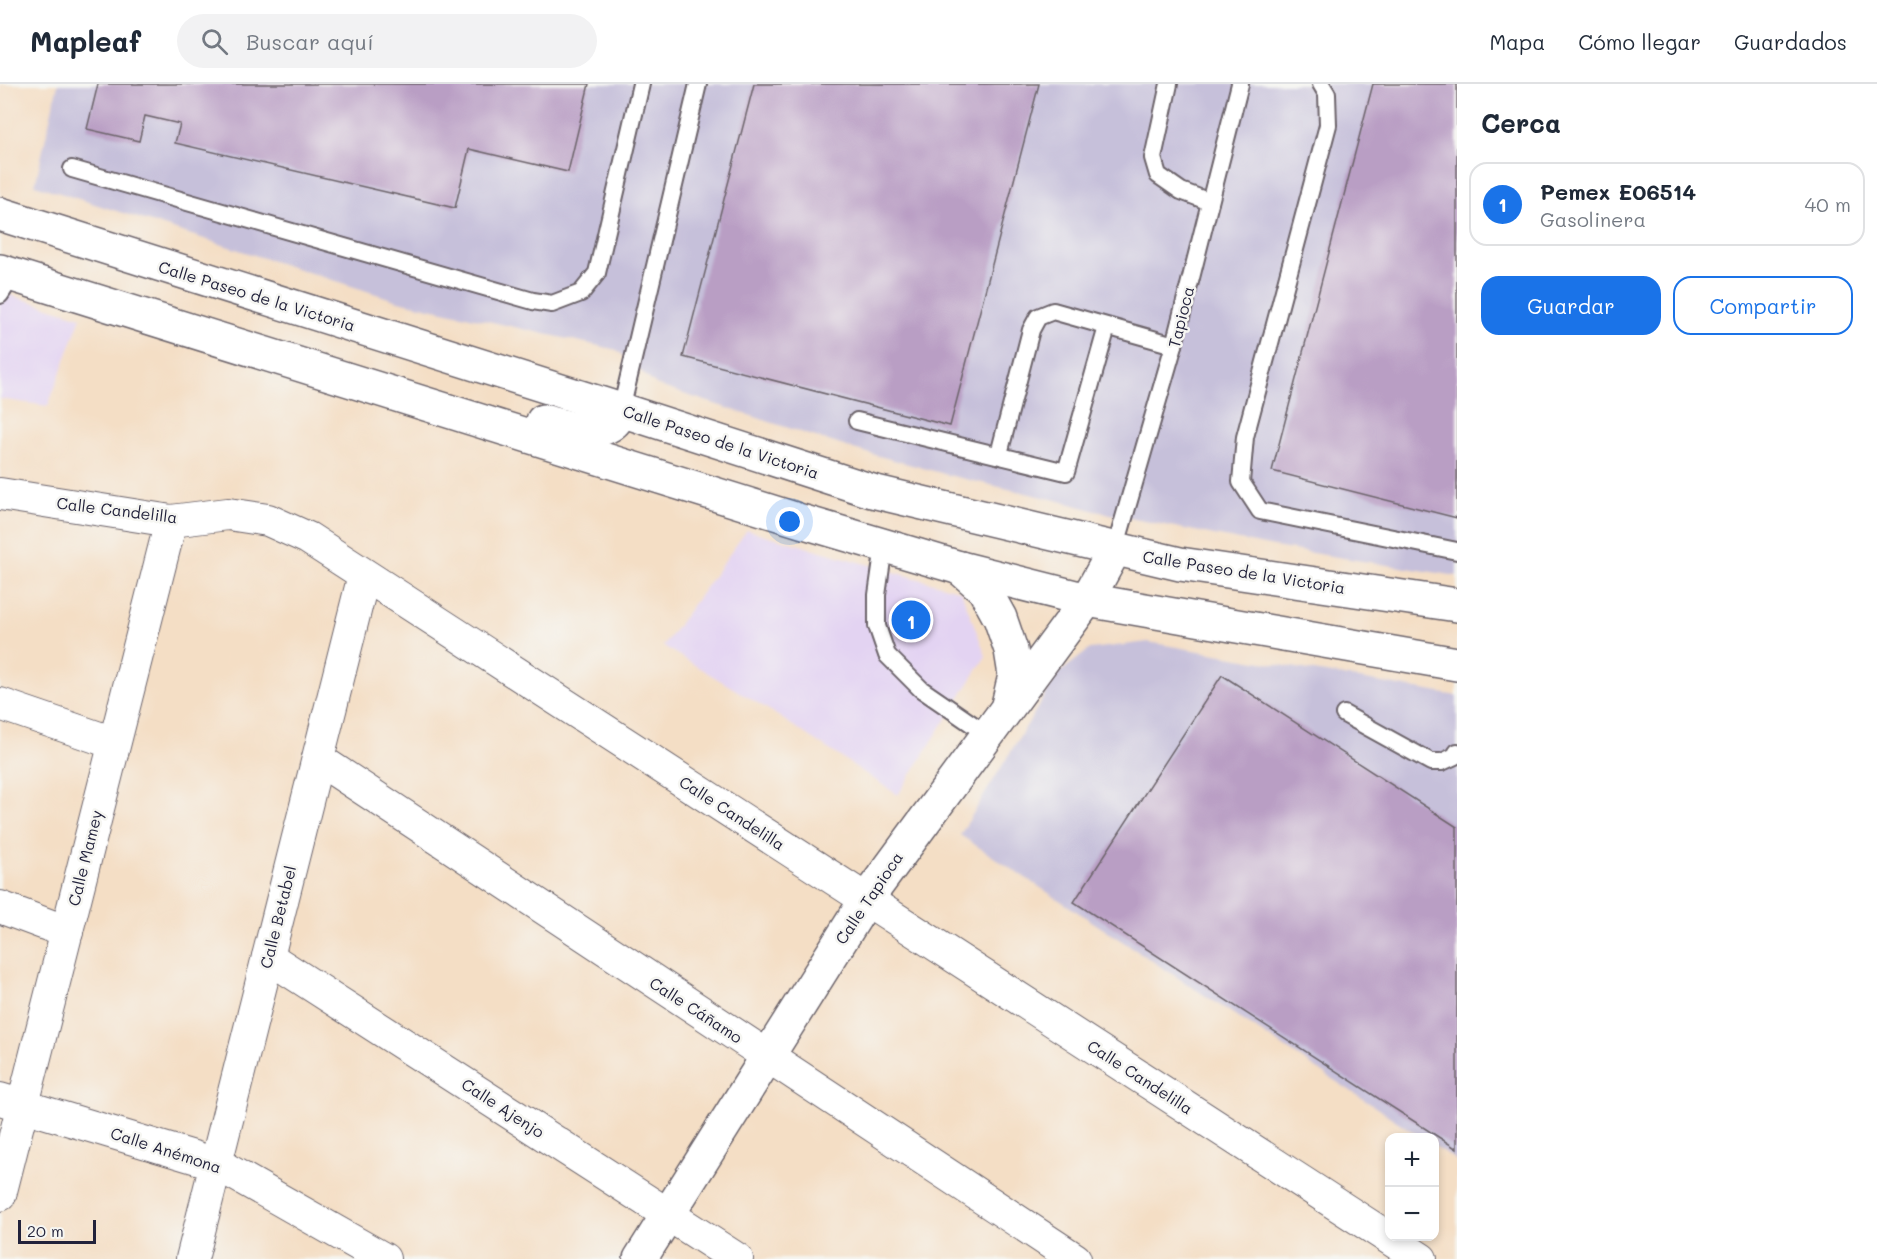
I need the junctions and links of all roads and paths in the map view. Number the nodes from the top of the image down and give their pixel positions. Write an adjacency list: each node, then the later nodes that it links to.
1 (641, 84): 6 (lane)
2 (698, 84): 15 (lane)
3 (1168, 84): 7 (lane)
4 (1240, 84): 7 (lane, Tapioca)
5 (1321, 84): 22 (lane)
6 (72, 169)
7 (1210, 202): 13 (lane, Tapioca)
8 (0, 214): 10 (main road, Calle Paseo de la Victoria)
9 (0, 227): 10 (main road)
10 (60, 234): 15 (main road, Calle Paseo de la Victoria)
11 (4, 281): 14 (main road)
12 (1107, 327): 13 (lane); 17 (lane); 17 (lane)
13 (1174, 345): 21 (lane, Tapioca)
14 (395, 394): 15 (main road); 20 (main road)
15 (621, 410): 21 (main road, Calle Paseo de la Victoria)
16 (857, 421): 17 (lane)
17 (999, 454)
18 (0, 494): 19 (street, Calle Candelilla)
19 (171, 520): 24 (street, Calle Candelilla); 32 (street, Calle Mamey)
20 (884, 546): 23 (main road); 31 (lane)
21 (1115, 549): 25 (main road, Calle Tapioca); 26 (main road, Calle Paseo de la Victoria)
22 (1457, 551)
23 (960, 568): 25 (main road); 29 (main road)
24 (363, 575): 34 (street, Calle Betabel); 35 (street, Calle Candelilla)
25 (1087, 600): 27 (main road); 29 (main road, Calle Tapioca)
26 (1457, 605)
27 (1457, 664)
28 (0, 704): 32 (street)
29 (1008, 705): 31 (main road, Calle Tapioca)
30 (1344, 714): 33 (lane)
31 (988, 735): 35 (main road, Calle Tapioca)
32 (114, 743): 37 (street, Calle Mamey)
33 (1457, 752)
34 (318, 759): 38 (street, Calle Betabel); 39 (street, Calle Cáñamo)
35 (866, 900): 39 (main road, Calle Tapioca); 49 (street, Calle Candelilla)
36 (0, 907): 37 (street)
37 (67, 932): 40 (street, Calle Mamey)
38 (268, 957): 41 (street, Calle Betabel); 43 (street, Calle Ajenjo)
39 (767, 1056): 43 (main road, Calle Tapioca); 48 (street, Calle Cáñamo)
40 (11, 1103): 41 (street, Calle Anémona); 42 (street, Calle Mamey)
41 (217, 1164): 44 (street, Calle Betabel); 45 (street, Calle Anémona)
42 (0, 1195)
43 (668, 1215): 46 (main road, Calle Tapioca); 47 (street, Calle Ajenjo)
44 (192, 1259)
45 (384, 1259)
46 (640, 1259)
47 (737, 1259)
48 (1075, 1259)
49 (1421, 1259)

